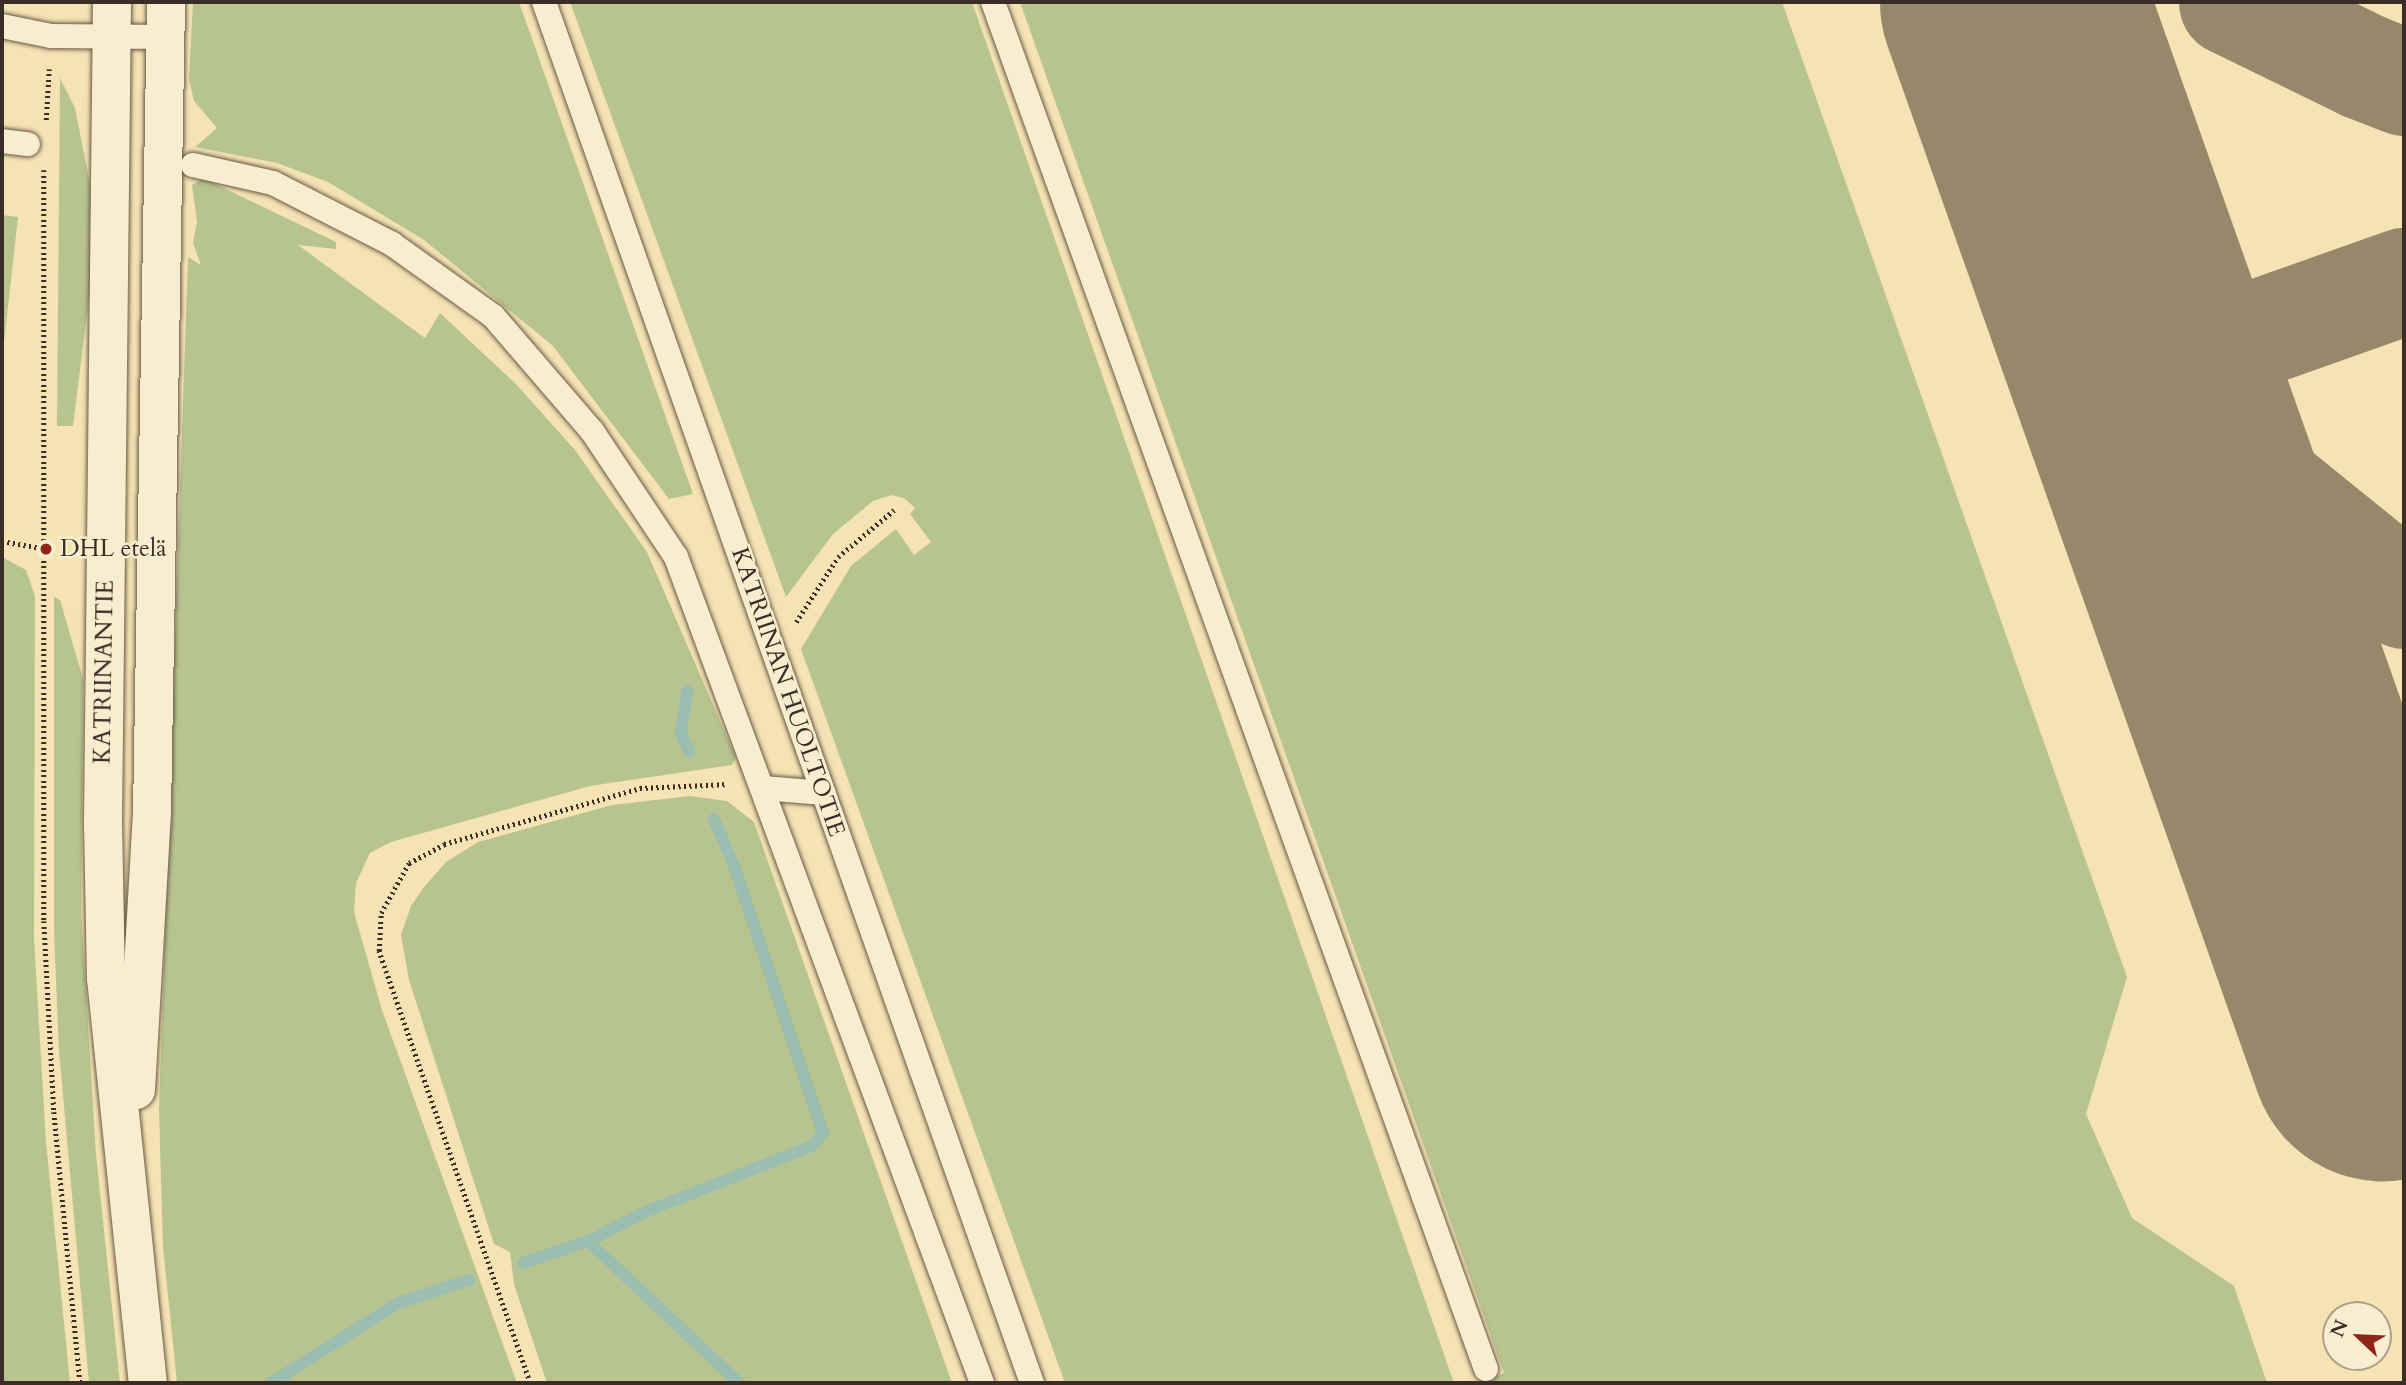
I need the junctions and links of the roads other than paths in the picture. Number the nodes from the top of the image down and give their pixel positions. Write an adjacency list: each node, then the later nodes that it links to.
1 (544, 2): 10 (lane, KATRIINAN HUOLTOTIE)
2 (993, 2): 12 (lane)
3 (112, 20): 4 (lane); 5 (lane); 11 (main road, KATRIINANTIE)
4 (166, 20): 11 (main road, KATRIINANTIE)
5 (2, 26)
6 (2, 141): 7 (lane)
7 (36, 153)
8 (193, 165): 9 (lane)
9 (763, 788): 10 (lane); 14 (lane)
10 (824, 793): 15 (lane, KATRIINAN HUOLTOTIE)
11 (129, 1172): 13 (main road, KATRIINANTIE)
12 (1486, 1369)
13 (148, 1383)
14 (982, 1383)
15 (1032, 1383)

